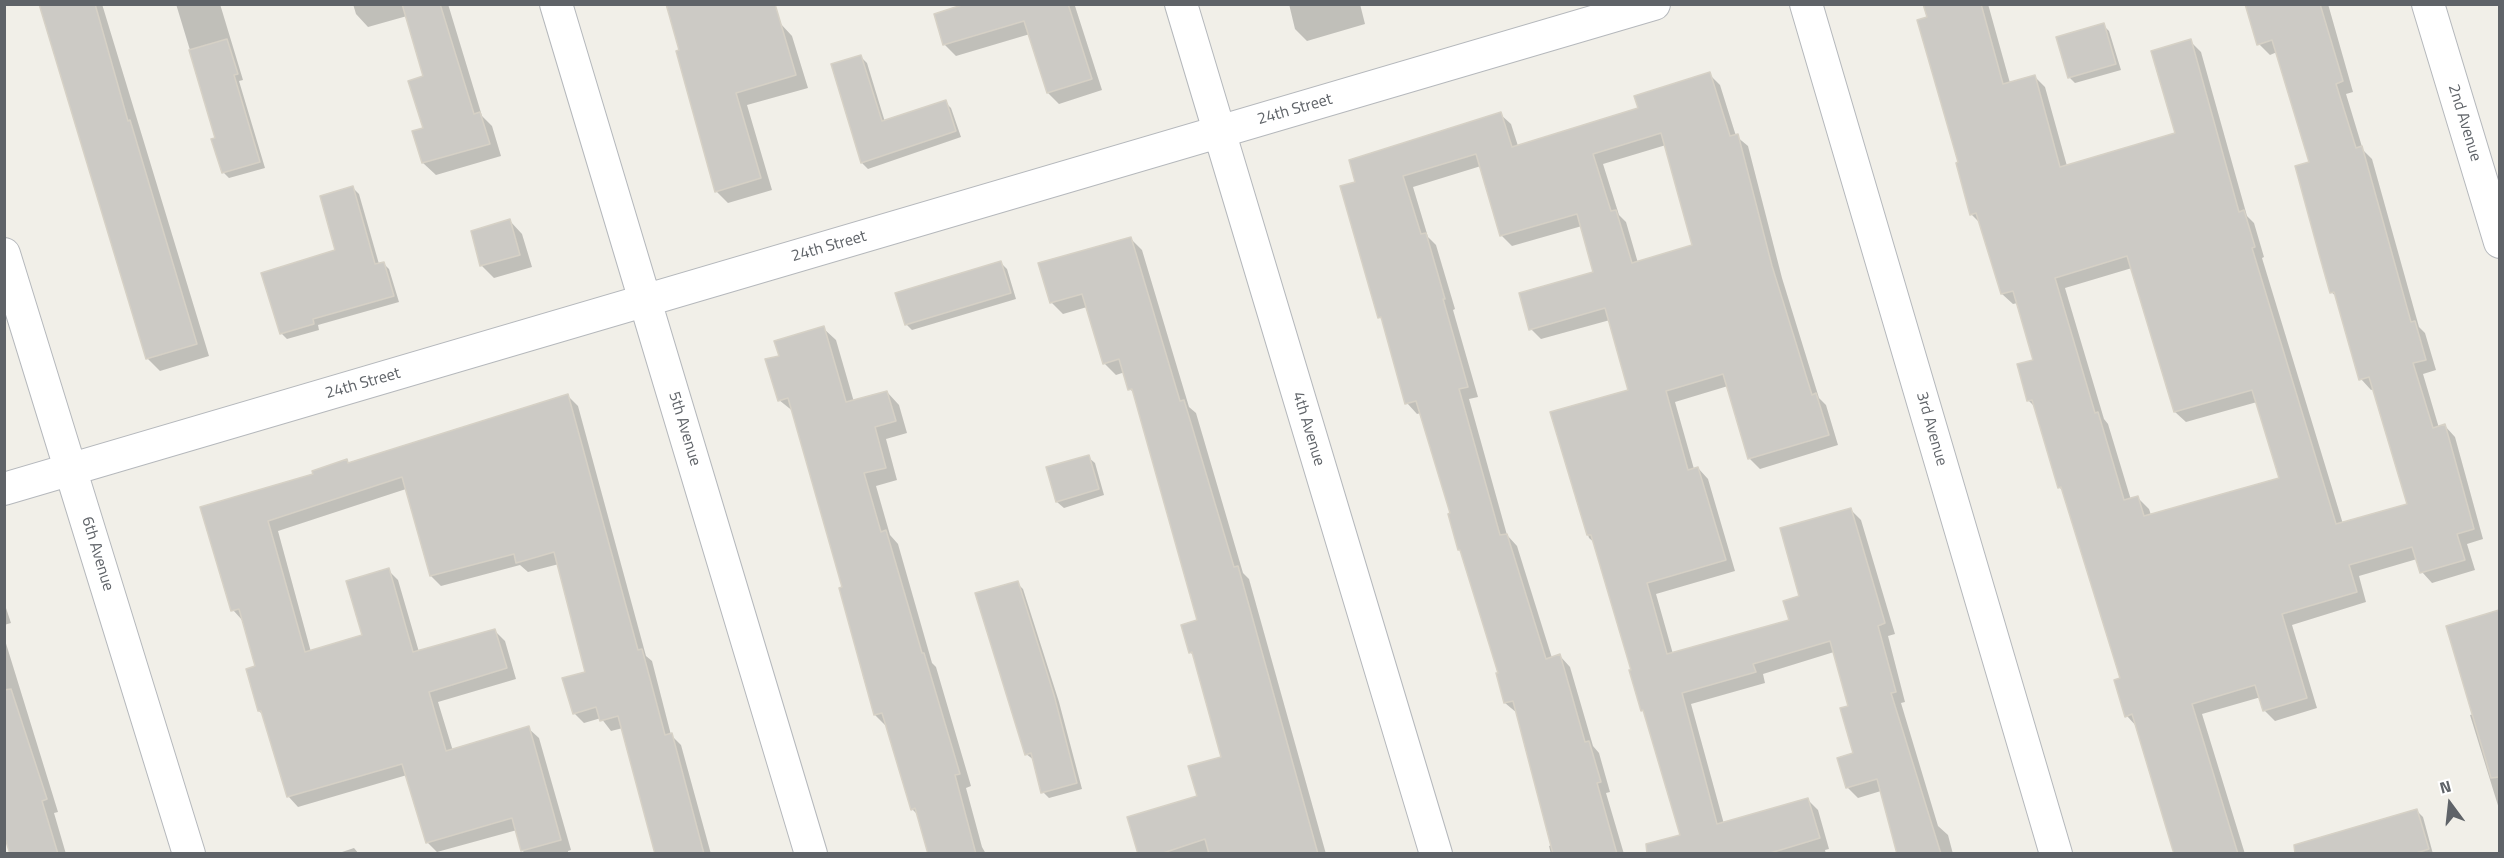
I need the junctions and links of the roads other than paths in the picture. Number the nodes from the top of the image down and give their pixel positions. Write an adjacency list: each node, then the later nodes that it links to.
1 (556, 4): 9 (street, 5th Avenue)
2 (1180, 4): 6 (street, 4th Avenue)
3 (1654, 4): 6 (street, 24th Street)
4 (1806, 4): 15 (street, 3rd Avenue)
5 (2428, 4): 7 (street, 2nd Avenue)
6 (1219, 132): 9 (street, 24th Street); 14 (street, 4th Avenue)
7 (2499, 242)
8 (4, 254): 10 (street, 6th Avenue)
9 (646, 301): 10 (street, 24th Street); 13 (street, 5th Avenue)
10 (70, 470): 11 (street, 24th Street); 12 (street, 6th Avenue)
11 (4, 489)
12 (189, 854)
13 (812, 854)
14 (1436, 854)
15 (2056, 854)

